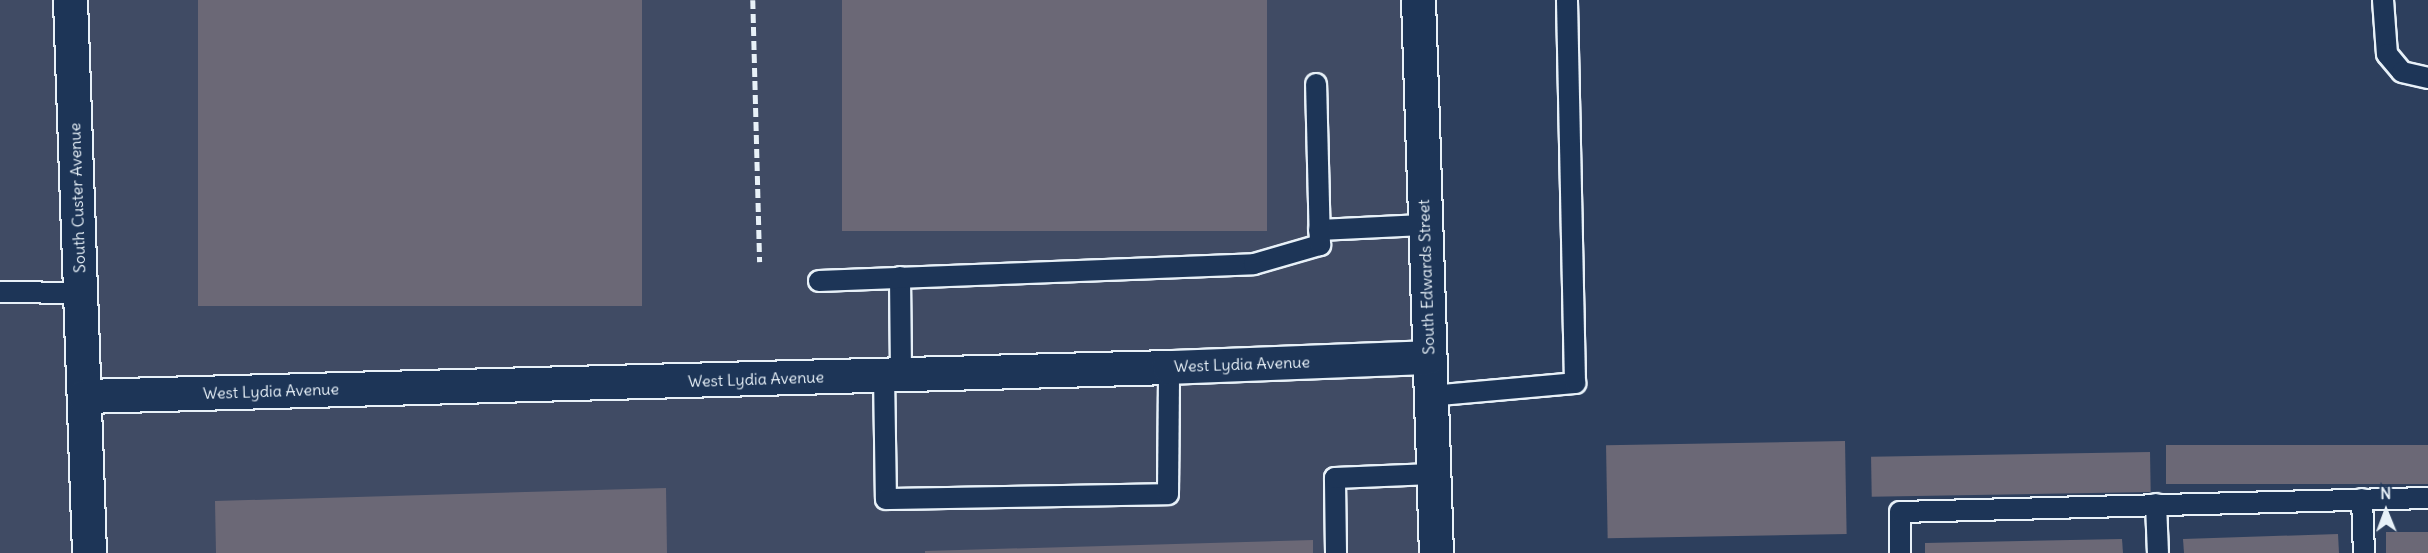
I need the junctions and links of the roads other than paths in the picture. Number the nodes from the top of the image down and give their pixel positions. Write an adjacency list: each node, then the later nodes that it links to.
1 (70, 0): 12 (street, South Custer Avenue)
2 (1418, 0): 7 (street, South Edwards Street)
3 (1567, 0): 17 (lane)
4 (2383, 0): 5 (lane)
5 (2428, 78)
6 (1316, 84): 8 (lane)
7 (1423, 225): 8 (lane); 13 (street, South Edwards Street)
8 (1319, 230): 9 (lane)
9 (900, 277): 10 (lane); 15 (lane)
10 (819, 281)
11 (0, 292): 12 (lane)
12 (80, 293): 16 (street, South Custer Avenue)
13 (1429, 357): 14 (street, West Lydia Avenue); 17 (street, South Edwards Street)
14 (1169, 367): 15 (street, West Lydia Avenue); 15 (lane)
15 (892, 375): 16 (street, West Lydia Avenue)
16 (84, 396): 22 (street, South Custer Avenue)
17 (1430, 396): 18 (street, South Edwards Street)
18 (1432, 474): 23 (lane); 24 (street, South Edwards Street)
19 (2428, 498): 20 (lane)
20 (2362, 499): 21 (lane); 27 (lane)
21 (2156, 504): 25 (lane); 26 (lane)
22 (89, 553)
23 (1335, 553)
24 (1436, 553)
25 (1900, 553)
26 (2158, 553)
27 (2364, 553)

